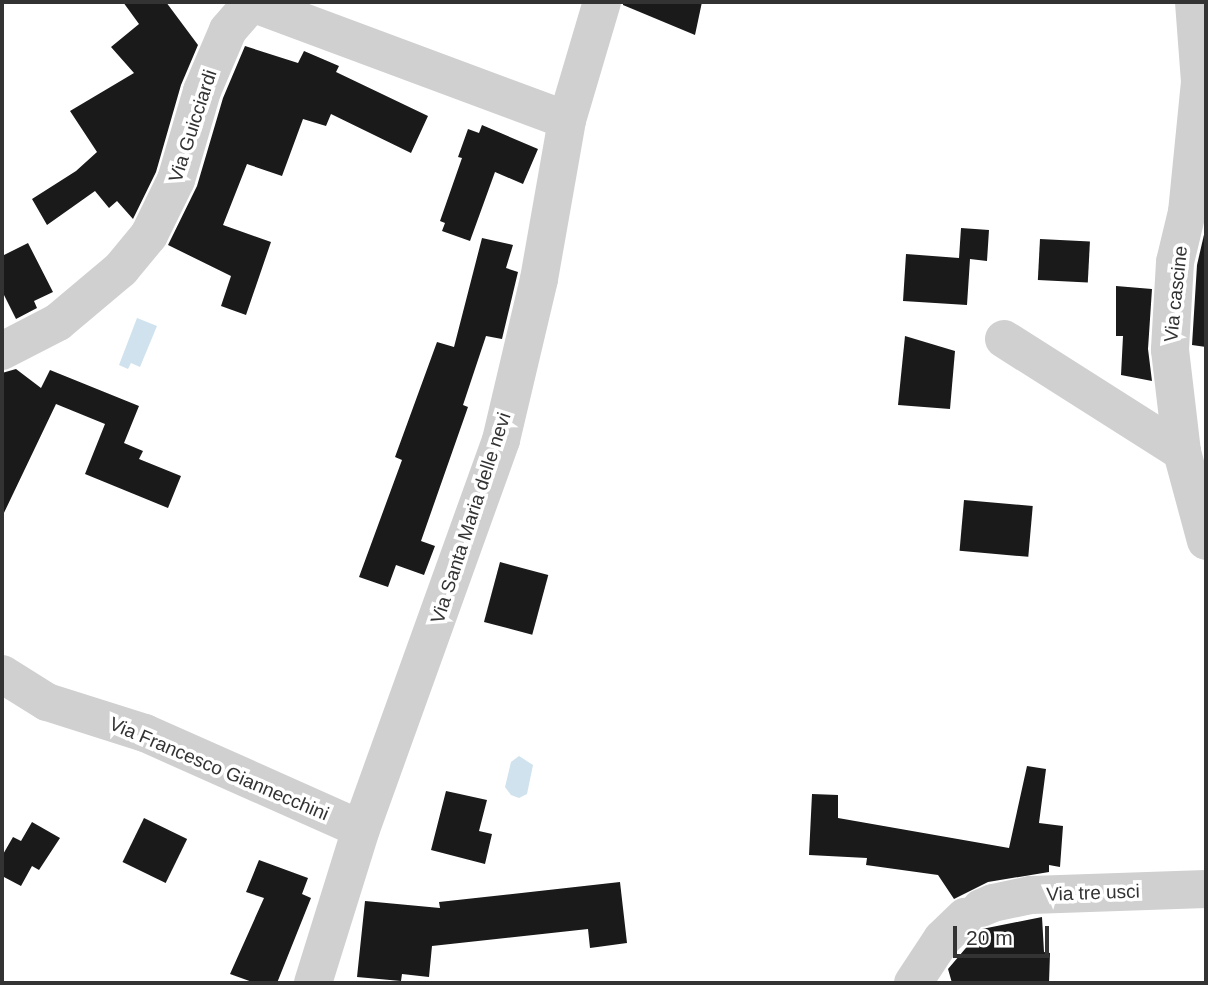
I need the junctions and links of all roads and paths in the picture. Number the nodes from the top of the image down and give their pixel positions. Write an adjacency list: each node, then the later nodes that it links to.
1 (252, 2): 4 (street); 6 (street, Via Guicciardi)
2 (603, 2): 4 (street, Via Santa Maria delle nevi)
3 (1194, 2): 7 (street, Via cascine)
4 (568, 120): 10 (street, Via Santa Maria delle nevi)
5 (1004, 339): 7 (street)
6 (2, 351)
7 (1182, 452): 8 (street, Via cascine)
8 (1206, 541)
9 (2, 674): 10 (street, Via Francesco Giannecchini)
10 (361, 829): 12 (street, Via Santa Maria delle nevi)
11 (1206, 889): 13 (street, Via tre usci)
12 (313, 983)
13 (913, 983)

